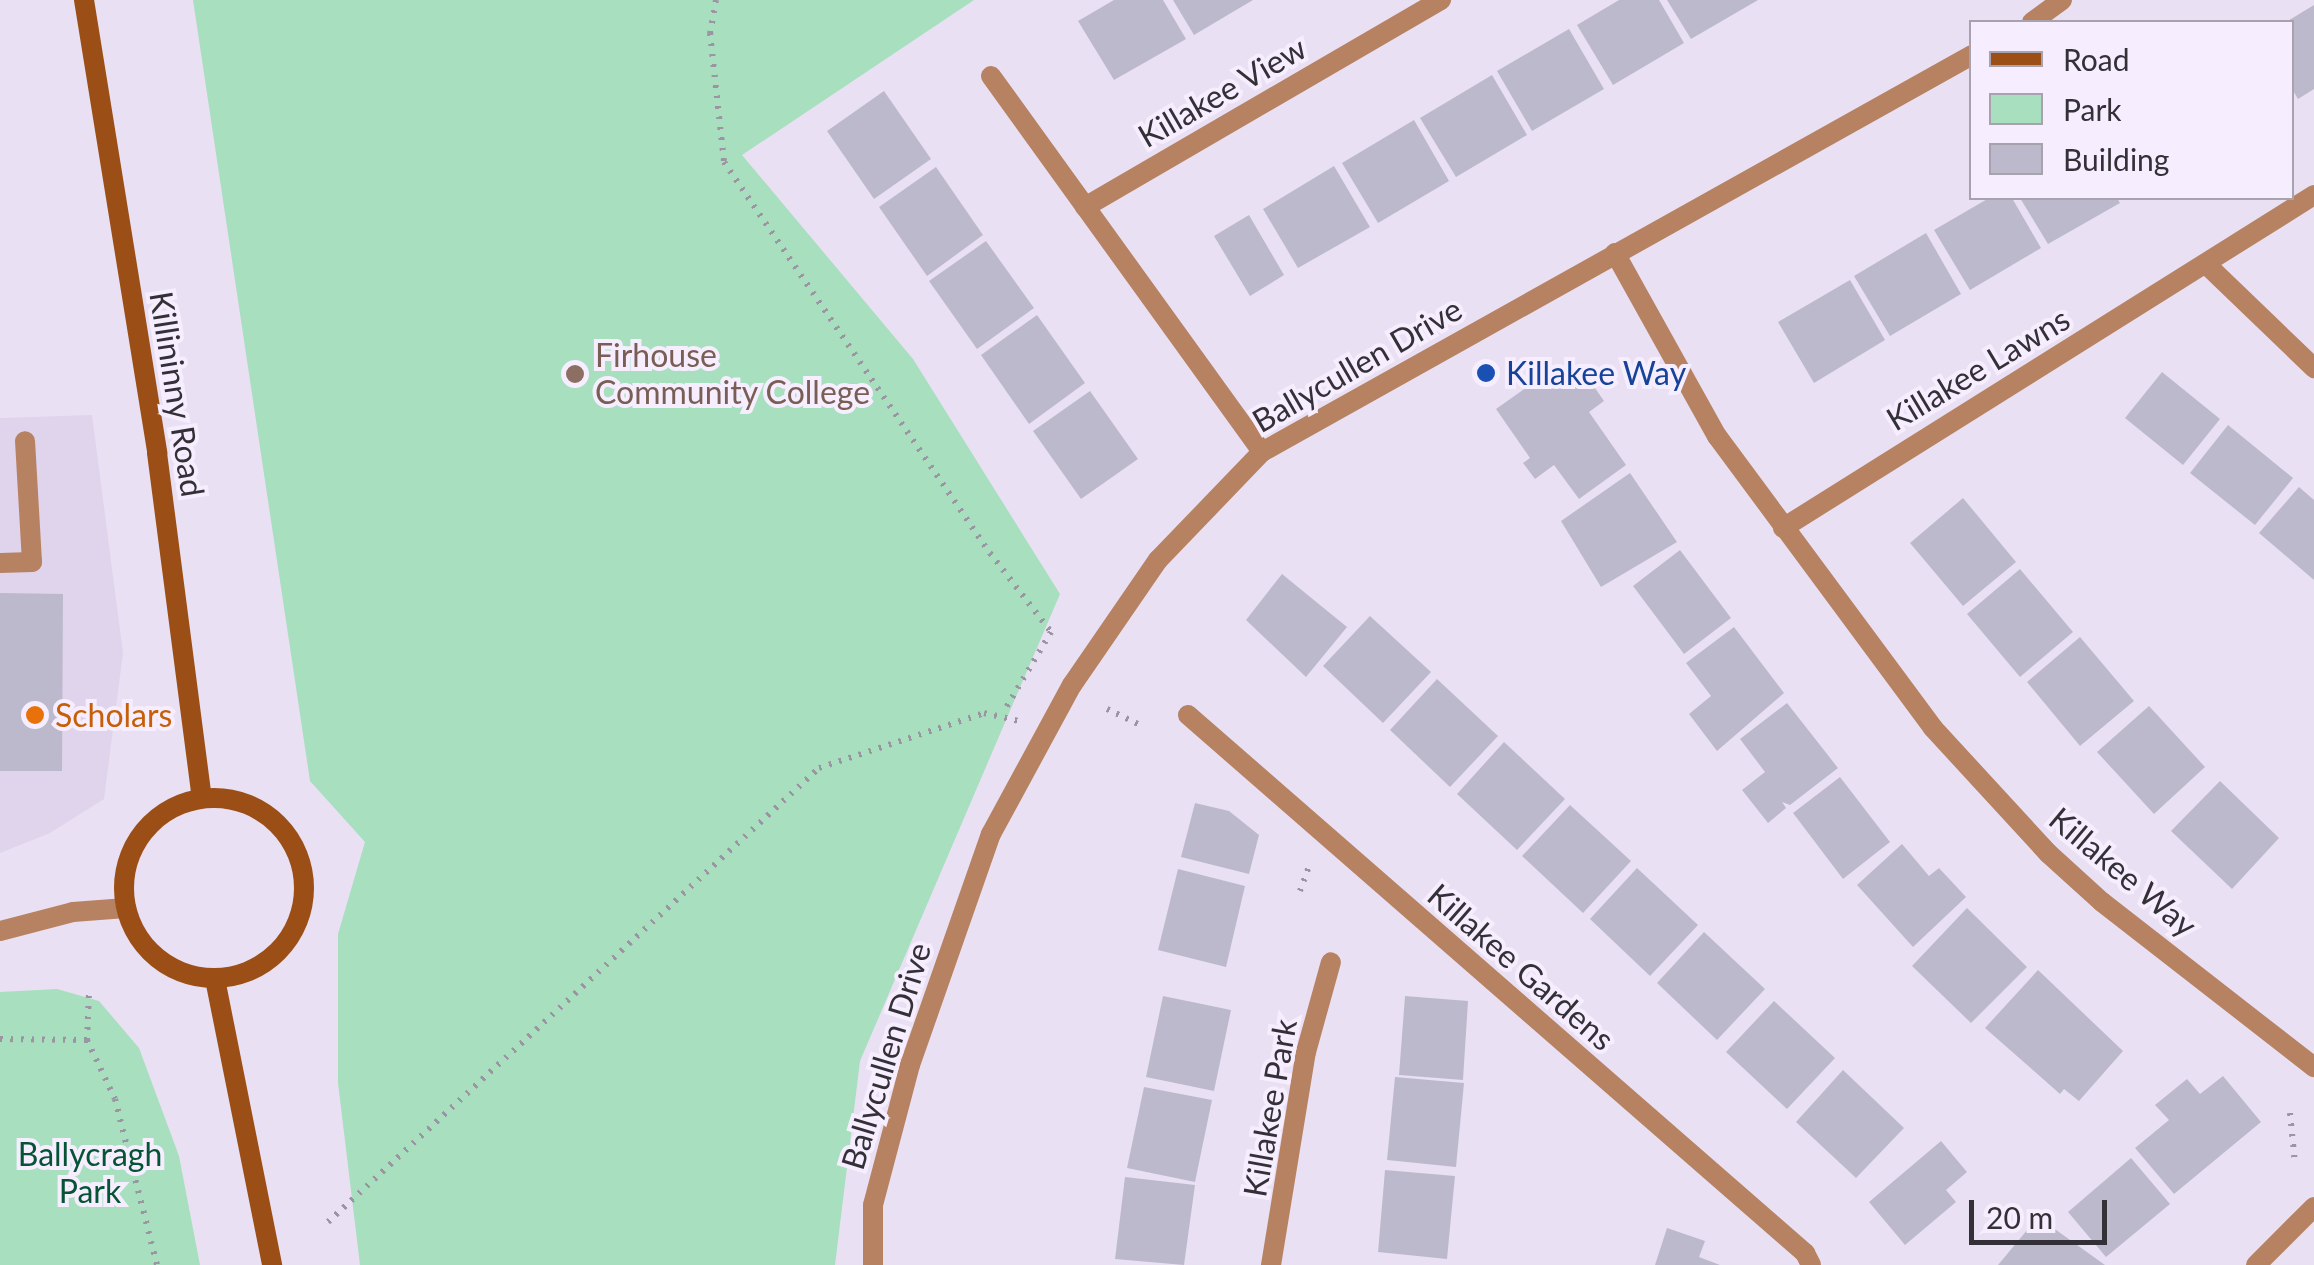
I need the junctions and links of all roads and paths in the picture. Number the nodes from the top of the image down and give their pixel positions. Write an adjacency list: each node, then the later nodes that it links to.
1 (84, 0): 22 (main road, Killininny Road)
2 (716, 0): 18 (path)
3 (1441, 0): 9 (street, Killakee View)
4 (2062, 0): 5 (street)
5 (2035, 20)
6 (1969, 57): 10 (street, Ballycullen Drive)
7 (991, 76): 9 (street)
8 (2314, 195): 11 (street, Killakee Lawns)
9 (1085, 207): 14 (street)
10 (1615, 253): 14 (street, Ballycullen Drive); 15 (street, Killakee Way)
11 (2207, 265): 12 (street); 15 (street, Killakee Lawns)
12 (2314, 368)
13 (24, 441): 16 (street)
14 (1262, 452): 21 (street, Ballycullen Drive)
15 (1783, 528): 32 (street, Killakee Way)
16 (0, 562)
17 (1107, 709): 20 (path)
18 (1004, 714): 21 (path); 36 (path)
19 (1188, 715): 41 (street, Killakee Gardens)
20 (1144, 727)
21 (1044, 734): 39 (street, Ballycullen Drive)
22 (202, 798): 25 (main road); 28 (main road)
23 (1312, 858): 24 (path)
24 (1300, 891)
25 (126, 908): 26 (street); 28 (main road)
26 (0, 930)
27 (1331, 962): 40 (street, Killakee Park)
28 (215, 979): 38 (main road)
29 (89, 993): 31 (path)
30 (0, 1039): 31 (path)
31 (86, 1040): 37 (path)
32 (2314, 1067)
33 (2290, 1113): 34 (path)
34 (2295, 1163)
35 (2314, 1207): 42 (street)
36 (328, 1222)
37 (157, 1265)
38 (272, 1265)
39 (873, 1265)
40 (1270, 1265)
41 (1811, 1265)
42 (2256, 1265)

